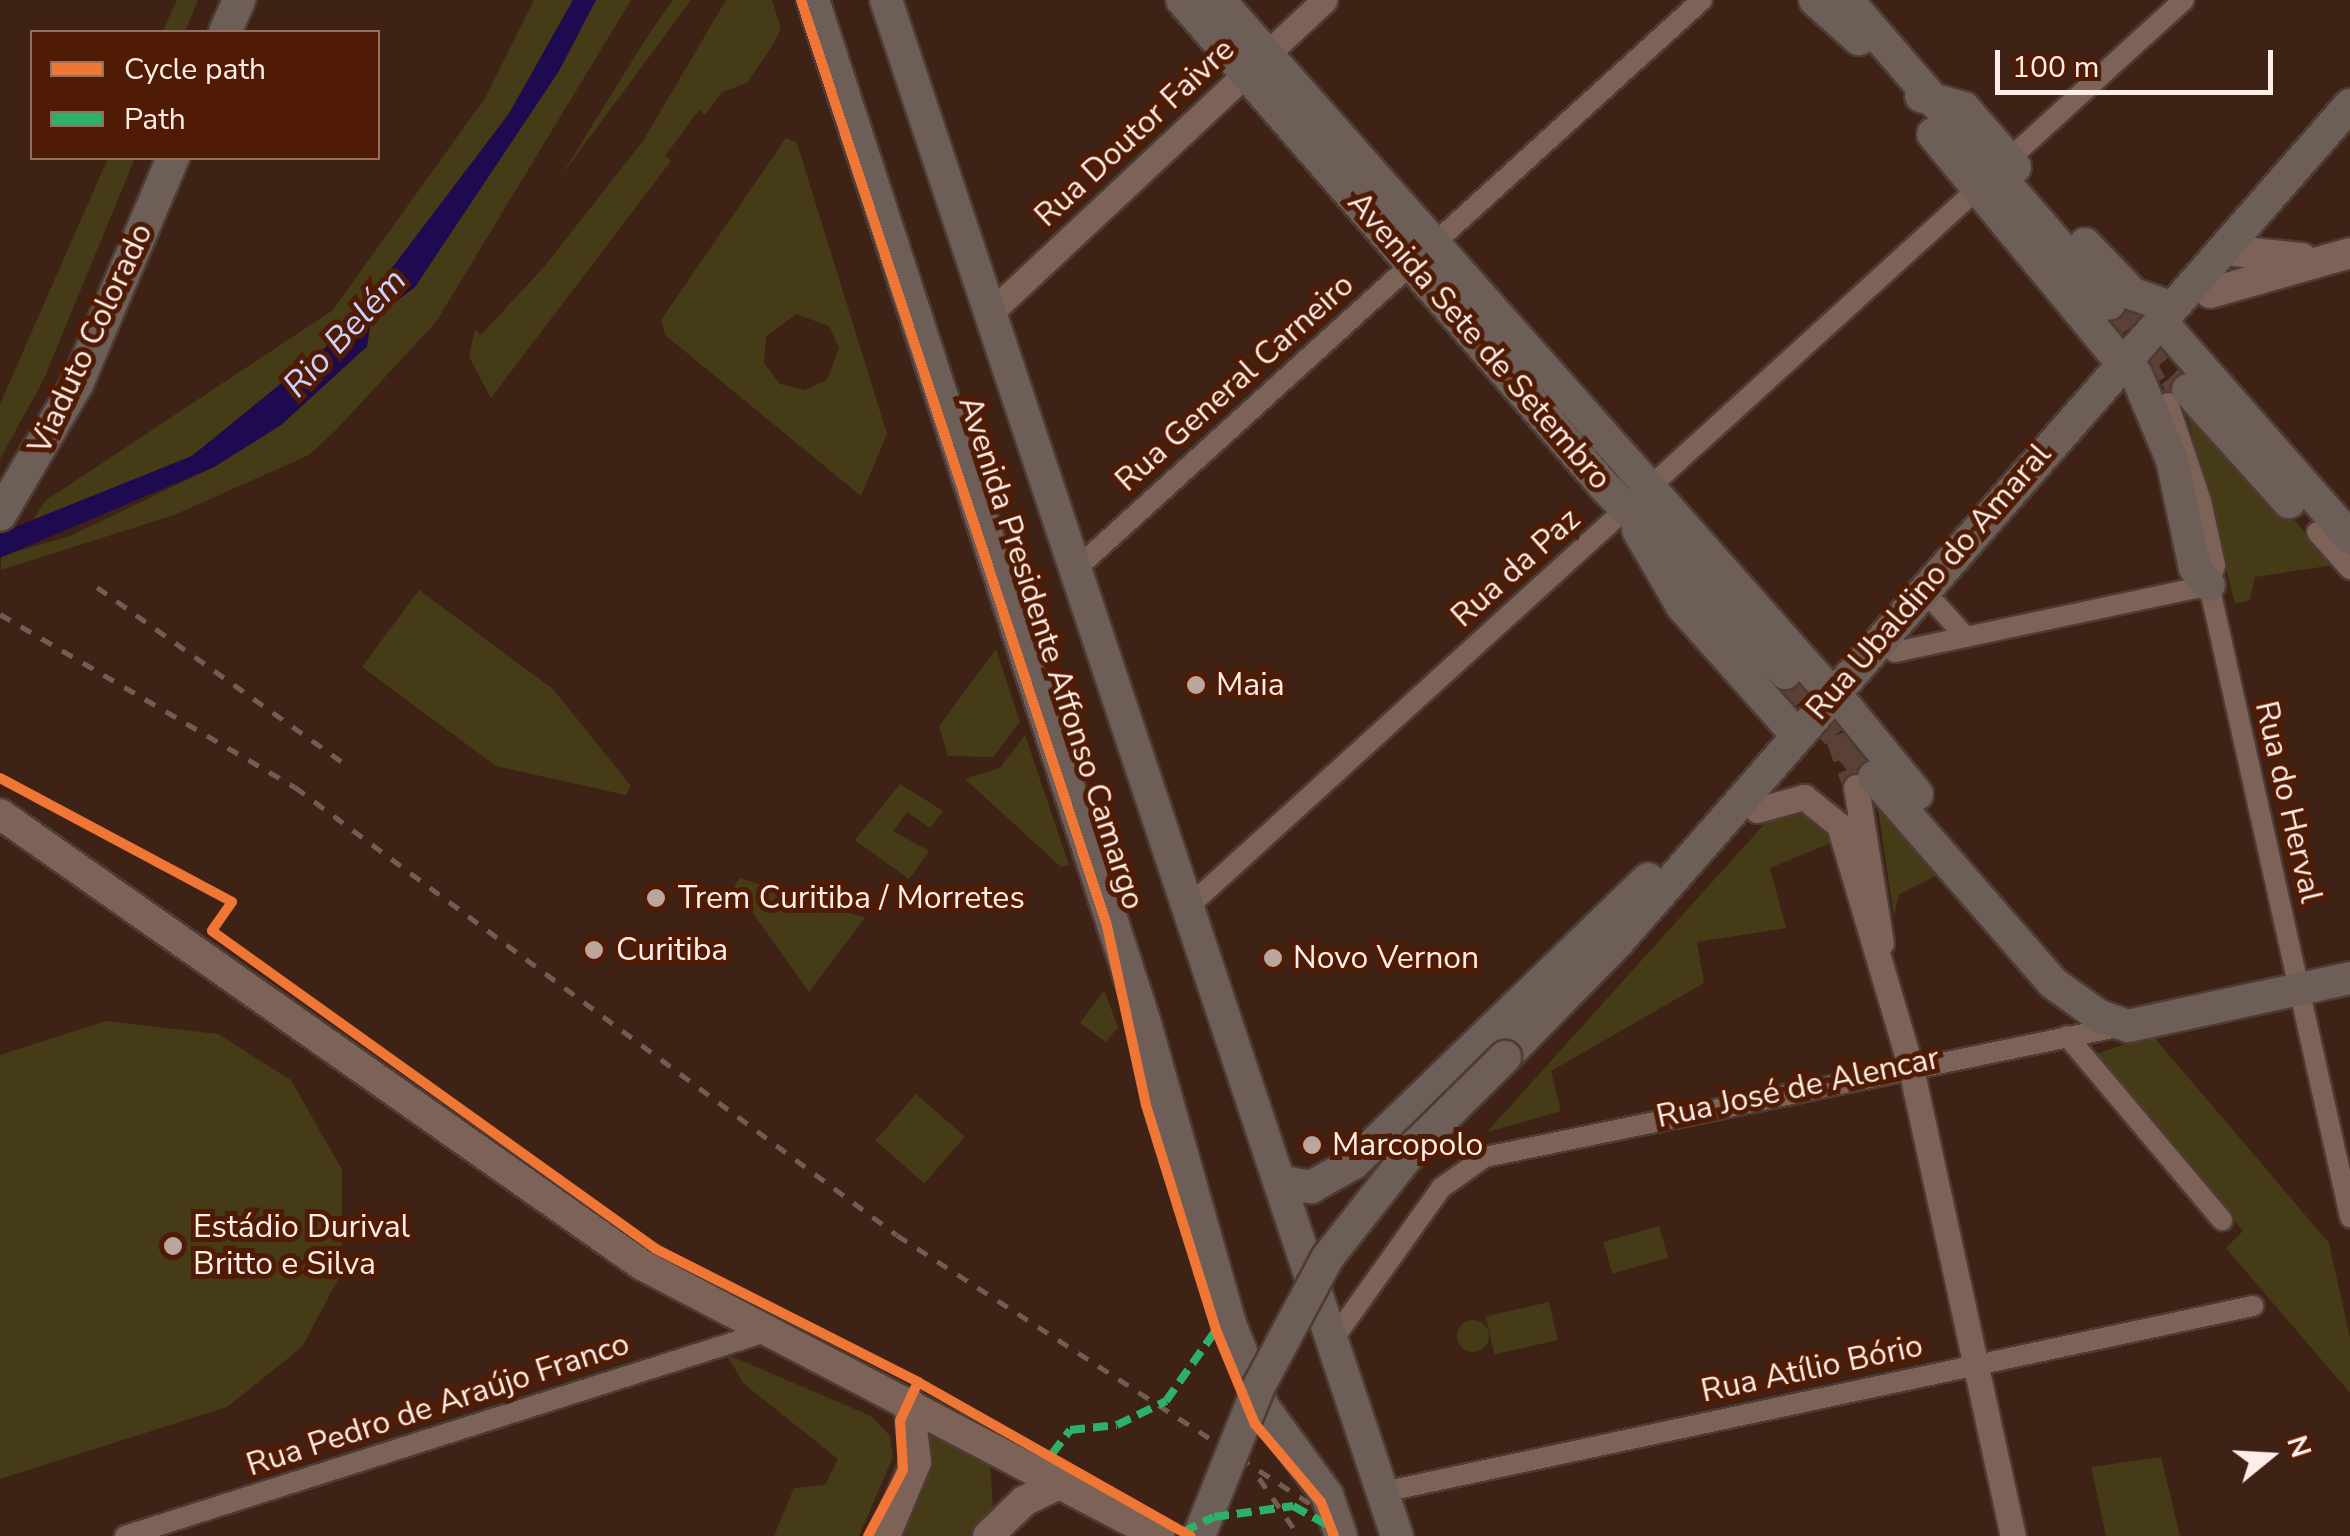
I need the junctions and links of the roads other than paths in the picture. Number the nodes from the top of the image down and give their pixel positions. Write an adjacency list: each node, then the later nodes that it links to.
1 (216, 0): 12 (main road)
2 (239, 0): 13 (main road)
3 (813, 0): 75 (main road, Avenida Presidente Affonso Camargo)
4 (886, 0): 28 (main road, Avenida Presidente Affonso Camargo)
5 (1182, 0): 14 (main road, Avenida Sete de Setembro)
6 (1219, 0): 14 (main road, Avenida Sete de Setembro)
7 (1324, 0): 14 (street, Rua Doutor Faivre)
8 (1702, 0): 24 (street, Rua General Carneiro)
9 (1816, 0): 15 (main road)
10 (1847, 0): 15 (main road)
11 (2184, 0): 19 (street)
12 (203, 30)
13 (225, 30)
14 (1257, 65): 24 (main road, Avenida Sete de Setembro); 28 (street, Rua Doutor Faivre)
15 (1921, 96): 19 (main road); 20 (main road); 27 (main road)
16 (2350, 105): 22 (main road, Rua Ubaldino do Amaral)
17 (149, 160): 21 (main road, Viaduto Colorado)
18 (172, 160): 21 (main road, Viaduto Colorado)
19 (2008, 160): 29 (main road)
20 (1974, 192): 30 (main road); 33 (street, Rua da Paz)
21 (143, 199): 32 (main road, Viaduto Colorado); 34 (main road, Viaduto Colorado)
22 (2224, 250): 25 (main road); 29 (main road, Rua Ubaldino do Amaral)
23 (2350, 253): 25 (main road)
24 (1422, 255): 33 (main road, Avenida Sete de Setembro); 38 (street, Rua General Carneiro)
25 (2320, 260): 26 (main road)
26 (2210, 294): 29 (main road, Rua Ubaldino do Amaral)
27 (2109, 303)
28 (990, 312): 38 (main road, Avenida Presidente Affonso Camargo)
29 (2171, 321): 30 (main road, Rua Ubaldino do Amaral); 36 (main road)
30 (2129, 368): 40 (main road); 41 (main road, Rua Ubaldino do Amaral); 45 (main road, Rua Ubaldino do Amaral)
31 (2178, 397): 35 (main road); 40 (street, Rua do Herval)
32 (0, 478)
33 (1636, 499): 44 (main road, Avenida Sete de Setembro); 45 (main road); 46 (main road); 51 (street, Rua da Paz)
34 (0, 515)
35 (2317, 532): 37 (main road); 39 (street)
36 (2350, 537)
37 (2350, 550)
38 (1076, 569): 51 (main road, Avenida Presidente Affonso Camargo)
39 (2350, 569)
40 (2209, 585): 42 (street); 54 (street, Rua do Herval)
41 (1937, 606): 42 (street); 43 (main road, Rua Ubaldino do Amaral)
42 (1965, 636): 43 (street)
43 (1896, 652): 45 (main road, Rua Ubaldino do Amaral)
44 (1785, 673)
45 (1840, 701): 46 (main road, Rua Ubaldino do Amaral); 48 (main road, Rua Ubaldino do Amaral); 55 (main road)
46 (1796, 734): 50 (main road, Rua Ubaldino do Amaral)
47 (1865, 782): 52 (street); 55 (main road)
48 (1758, 810): 52 (street); 58 (main road, Rua Ubaldino do Amaral)
49 (0, 814): 63 (main road)
50 (1711, 830): 58 (main road, Rua Ubaldino do Amaral); 59 (main road)
51 (1188, 907): 59 (main road, Avenida Presidente Affonso Camargo)
52 (1880, 948): 57 (street)
53 (2350, 978): 54 (main road, Rua José de Alencar)
54 (2299, 990): 55 (main road, Rua José de Alencar); 60 (street, Rua do Herval)
55 (2114, 1021): 56 (street, Rua José de Alencar)
56 (2067, 1036): 57 (street, Rua José de Alencar); 61 (street)
57 (1919, 1062): 64 (street, Rua José de Alencar); 65 (street)
58 (1512, 1065): 73 (main road, bridge); 74 (main road)
59 (1279, 1181): 64 (main road, Avenida Presidente Affonso Camargo)
60 (2350, 1217)
61 (2222, 1220)
62 (2253, 1306): 65 (street, Rua Atílio Bório)
63 (769, 1331): 66 (main road); 69 (street, Rua Pedro de Araújo Franco)
64 (1332, 1341): 68 (main road, Avenida Presidente Affonso Camargo)
65 (1976, 1365): 68 (street, Rua Atílio Bório); 77 (street)
66 (909, 1402): 67 (main road); 70 (main road)
67 (1065, 1481): 71 (main road); 72 (main road)
68 (1382, 1492): 76 (main road, Avenida Presidente Affonso Camargo)
69 (126, 1536)
70 (884, 1536)
71 (988, 1536)
72 (1159, 1536)
73 (1199, 1536)
74 (1220, 1536)
75 (1342, 1536)
76 (1397, 1536)
77 (2013, 1536)

